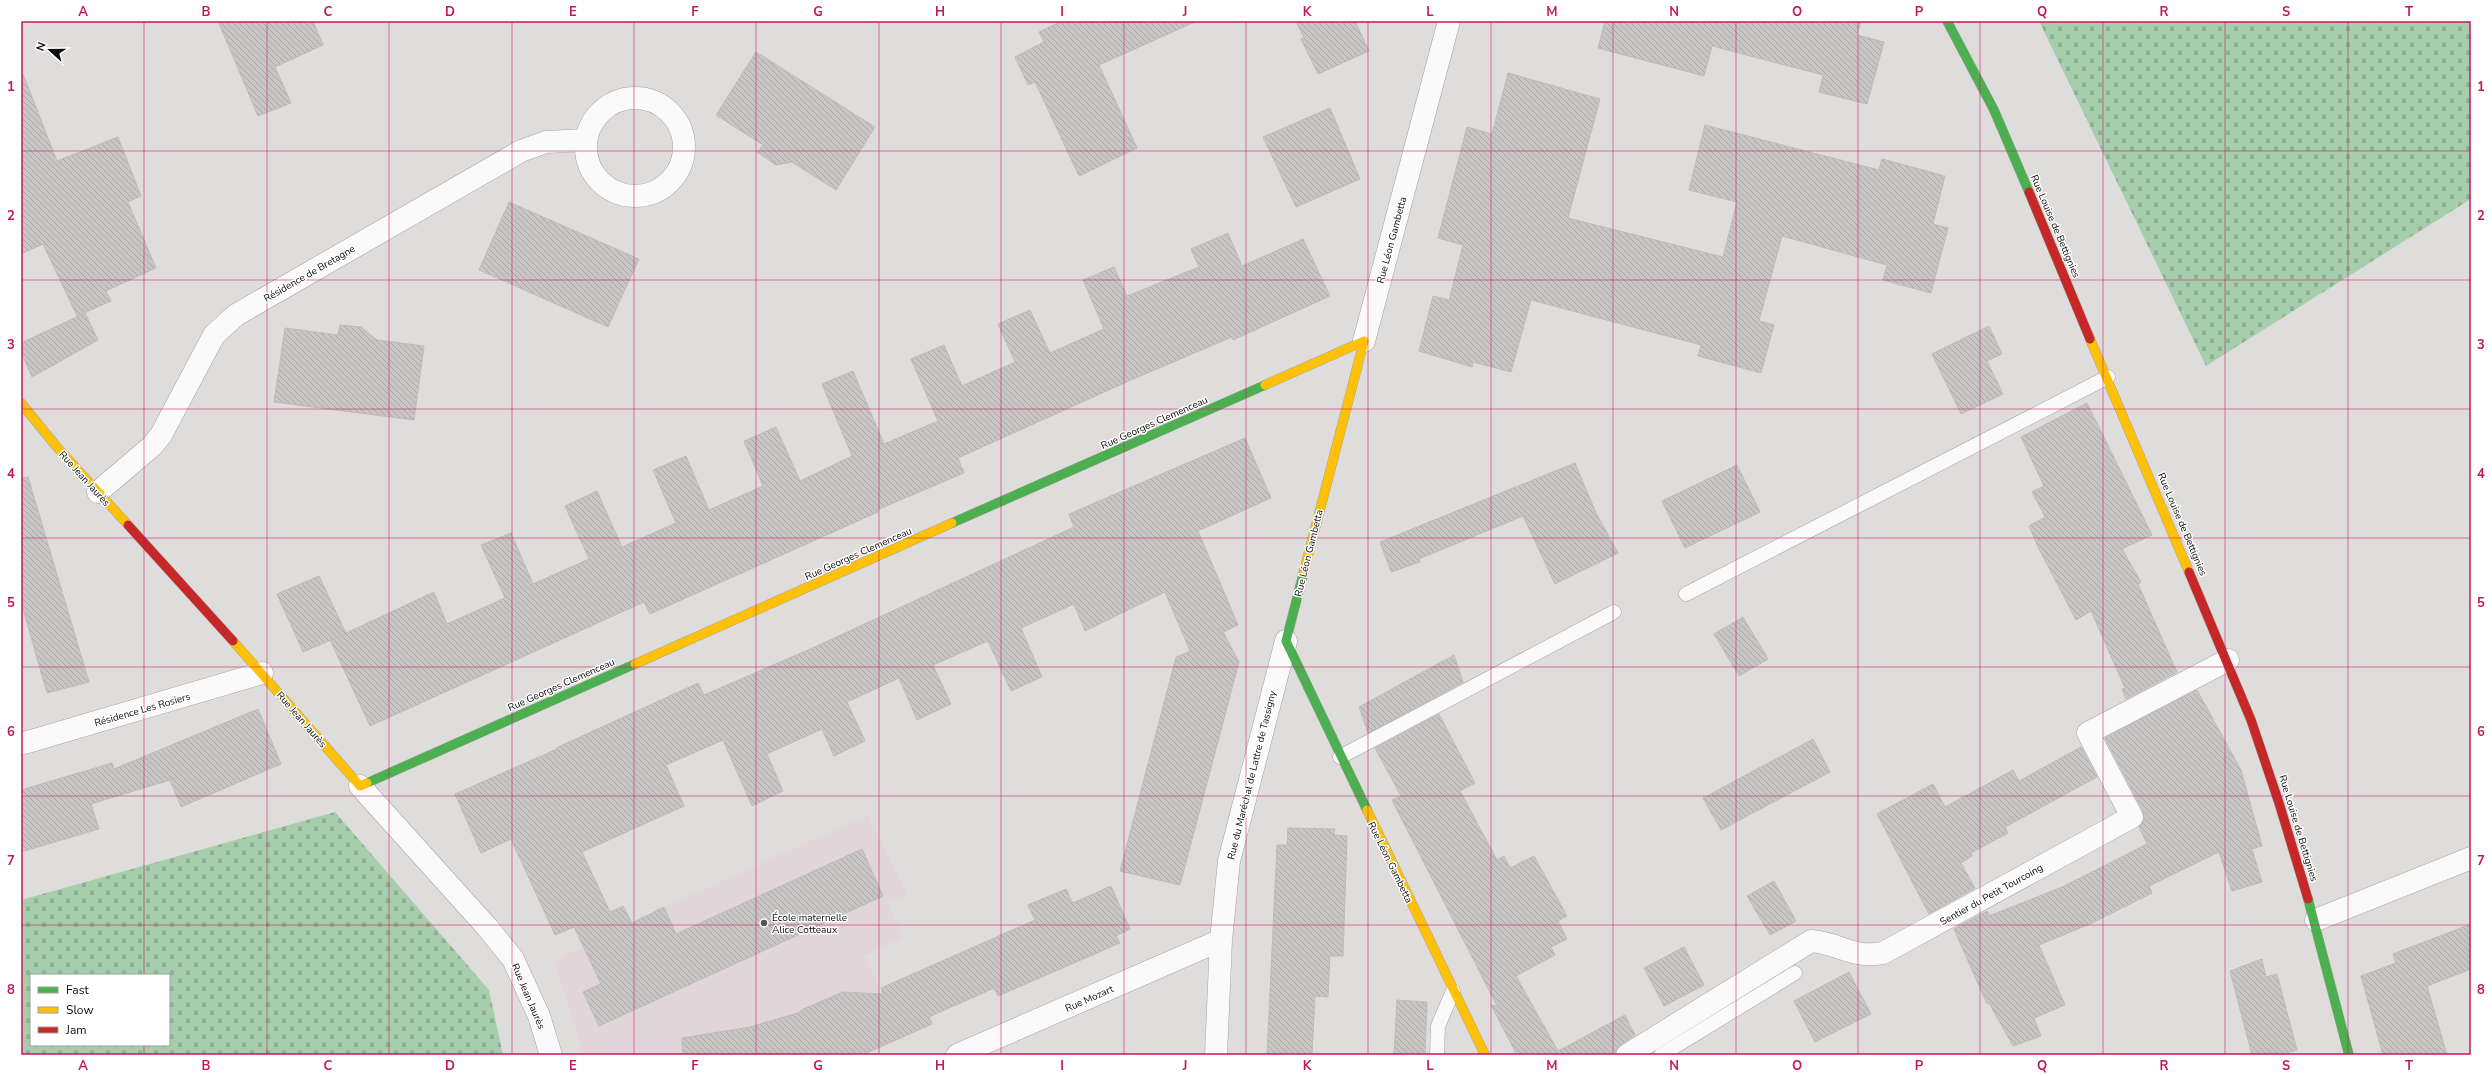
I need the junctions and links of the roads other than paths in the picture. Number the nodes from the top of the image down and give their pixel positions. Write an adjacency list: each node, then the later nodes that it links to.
1 (1449, 21): 4 (street, Rue Léon Gambetta)
2 (1947, 21): 5 (street, Rue Louise de Bettignies)
3 (586, 140): 3 (street); 7 (street, Résidence de Bretagne)
4 (1364, 341): 10 (street, Rue Léon Gambetta); 15 (street, Rue Georges Clemenceau)
5 (2108, 377): 8 (lane); 11 (street, Rue Louise de Bettignies)
6 (21, 403): 7 (street, Rue Jean Jaurès)
7 (98, 492): 12 (street, Rue Jean Jaurès)
8 (1686, 594)
9 (1614, 612): 14 (lane)
10 (1286, 641): 14 (street, Rue Léon Gambetta); 18 (street, Rue du Maréchal de Lattre de Tassigny)
11 (2228, 660): 17 (street, Rue Louise de Bettignies); 26 (street, Sentier du Petit Tourcoing)
12 (262, 674): 13 (street, Résidence Les Rosiers); 15 (street, Rue Jean Jaurès)
13 (21, 744)
14 (1340, 757): 20 (street, Rue Léon Gambetta)
15 (360, 786): 21 (street, Rue Jean Jaurès)
16 (2471, 858): 17 (street)
17 (2316, 920): 28 (street, Rue Louise de Bettignies)
18 (1221, 940): 22 (street, Rue Mozart); 23 (street, Rue du Maréchal de Lattre de Tassigny)
19 (1796, 973): 27 (lane)
20 (1453, 991): 24 (lane); 25 (street, Rue Léon Gambetta)
21 (551, 1055)
22 (957, 1055)
23 (1216, 1055)
24 (1437, 1055)
25 (1485, 1055)
26 (1627, 1055)
27 (1662, 1055)
28 (2349, 1055)

